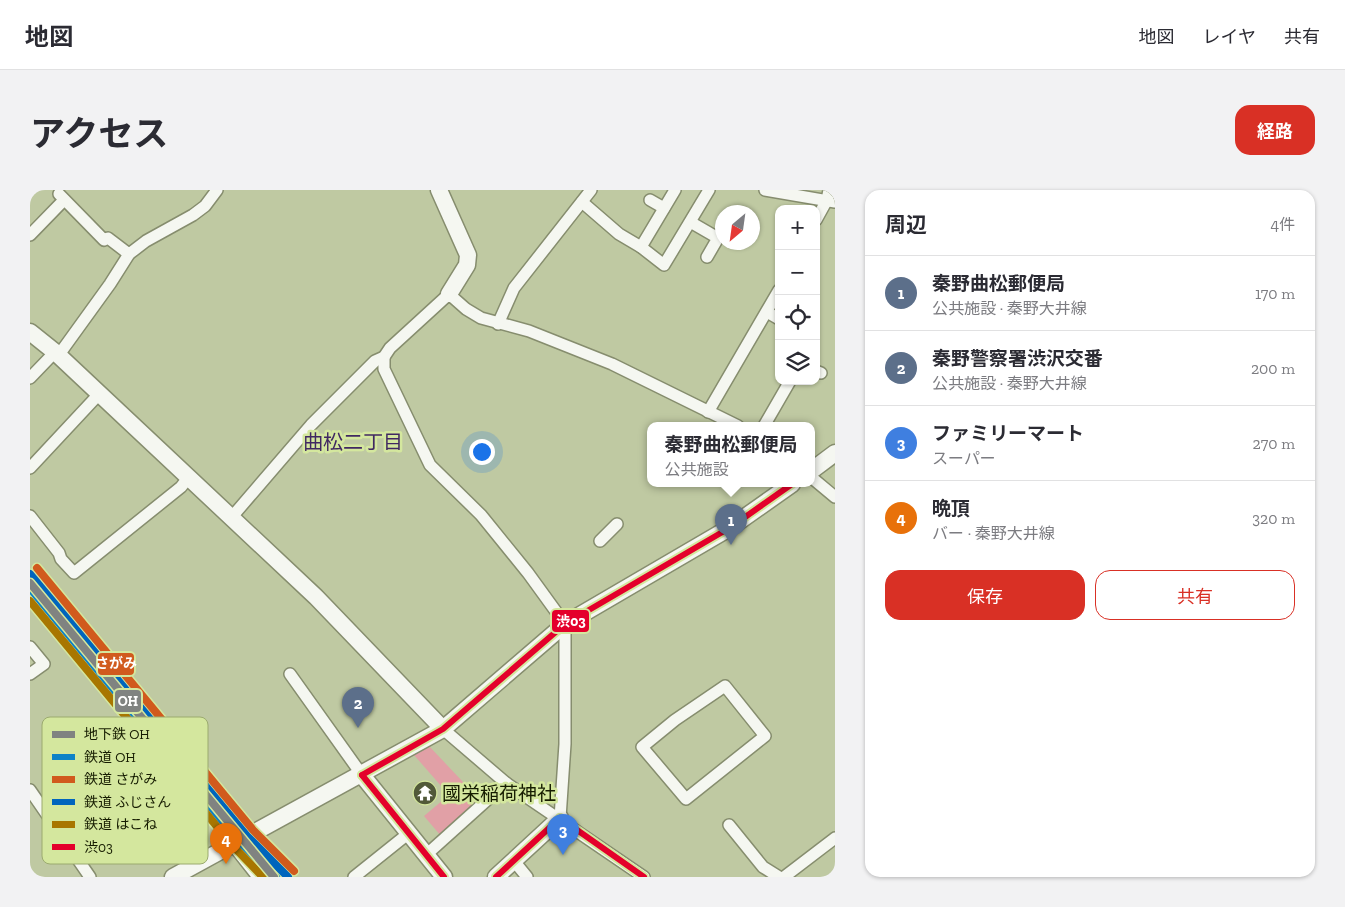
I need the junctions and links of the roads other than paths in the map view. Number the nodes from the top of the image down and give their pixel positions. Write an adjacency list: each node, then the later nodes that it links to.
1 (217, 190): 15 (street)
2 (439, 190): 17 (street)
3 (591, 190): 9 (street)
4 (674, 190): 10 (street)
5 (709, 190): 12 (street)
6 (767, 190): 7 (street)
7 (830, 198): 11 (street)
8 (650, 200): 10 (street)
9 (582, 202): 14 (street); 21 (street)
10 (664, 208): 14 (street)
11 (820, 214)
12 (692, 223): 14 (street); 16 (street)
13 (30, 235): 15 (street)
14 (641, 247)
15 (129, 254): 23 (street)
16 (708, 257)
17 (449, 294): 21 (street); 24 (street)
18 (776, 295): 19 (street)
19 (767, 312): 20 (street); 28 (street)
20 (775, 317)
21 (498, 324): 28 (street)
22 (30, 332): 23 (street)
23 (57, 354): 25 (street); 27 (street)
24 (384, 357): 39 (street); 42 (street)
25 (30, 378)
26 (788, 385): 30 (street)
27 (100, 393): 32 (street); 34 (street)
28 (708, 412): 29 (street)
29 (729, 422)
30 (766, 422)
31 (832, 459): 33 (street)
32 (30, 468)
33 (815, 469)
34 (188, 478): 38 (street); 39 (street)
35 (815, 480): 37 (street)
36 (788, 487): 42 (street)
37 (835, 497)
38 (30, 516)
39 (231, 518): 46 (street)
40 (617, 524): 41 (street)
41 (600, 541)
42 (565, 624): 46 (street); 52 (street)
43 (30, 647): 44 (street)
44 (30, 674)
45 (290, 674): 48 (street)
46 (443, 729): 48 (street); 49 (street)
47 (642, 747): 47 (street)
48 (362, 775): 54 (street); 56 (street)
49 (506, 783): 52 (street); 57 (street)
50 (30, 790): 51 (street)
51 (42, 807)
52 (560, 818): 59 (street); 69 (street)
53 (729, 825): 70 (street)
54 (409, 833): 57 (street); 65 (street)
55 (835, 838): 71 (street)
56 (232, 844): 58 (street); 64 (street)
57 (426, 855): 66 (street)
58 (208, 857)
59 (514, 861): 67 (street); 68 (street)
60 (81, 864): 62 (street)
61 (196, 864): 63 (street)
62 (90, 877)
63 (173, 877)
64 (258, 877)
65 (354, 877)
66 (444, 877)
67 (496, 877)
68 (527, 877)
69 (644, 877)
70 (779, 877)
71 (784, 877)

